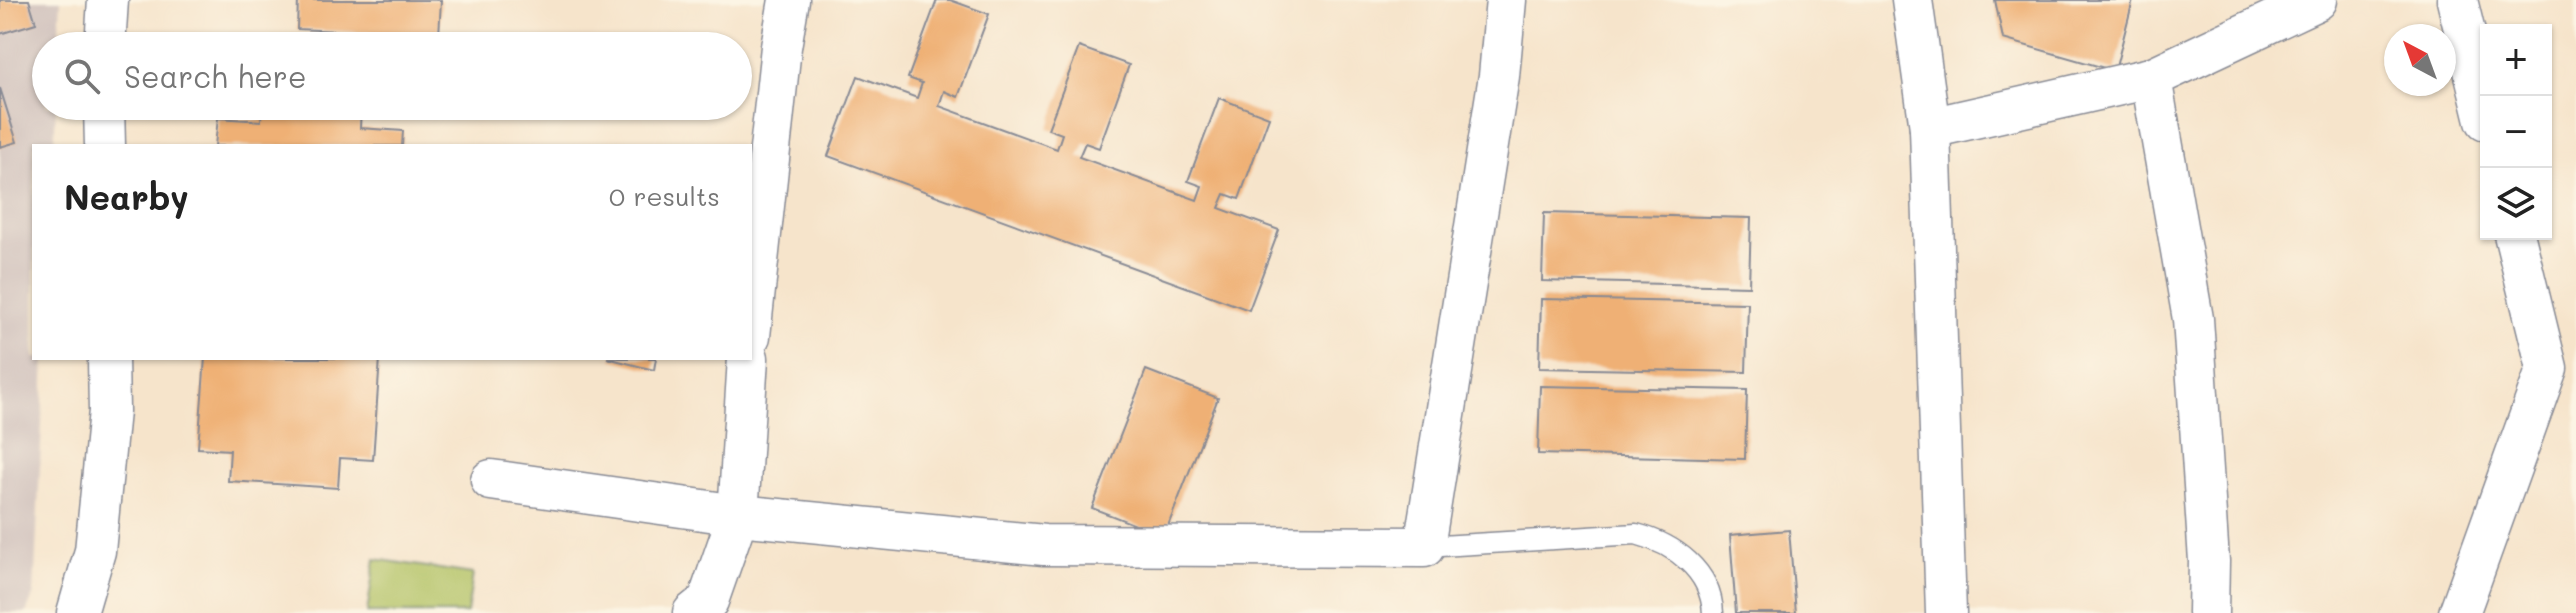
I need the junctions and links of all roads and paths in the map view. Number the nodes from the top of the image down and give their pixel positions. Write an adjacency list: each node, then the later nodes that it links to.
1 (108, 0): 7 (street)
2 (789, 0): 14 (street)
3 (1506, 0): 19 (street)
4 (1912, 0): 11 (street)
5 (2317, 0): 8 (street)
6 (2457, 0): 9 (street)
7 (106, 32)
8 (2151, 78): 11 (street); 24 (street)
9 (2480, 96)
10 (104, 120): 12 (street)
11 (1930, 128): 23 (street)
12 (105, 144)
13 (2515, 240): 25 (street)
14 (752, 317)
15 (108, 360): 20 (street)
16 (748, 360): 18 (street)
17 (491, 480): 18 (street)
18 (738, 515): 19 (street); 21 (street)
19 (1424, 547): 22 (lane)
20 (77, 613)
21 (693, 613)
22 (1713, 613)
23 (1946, 613)
24 (2208, 613)
25 (2459, 613)

